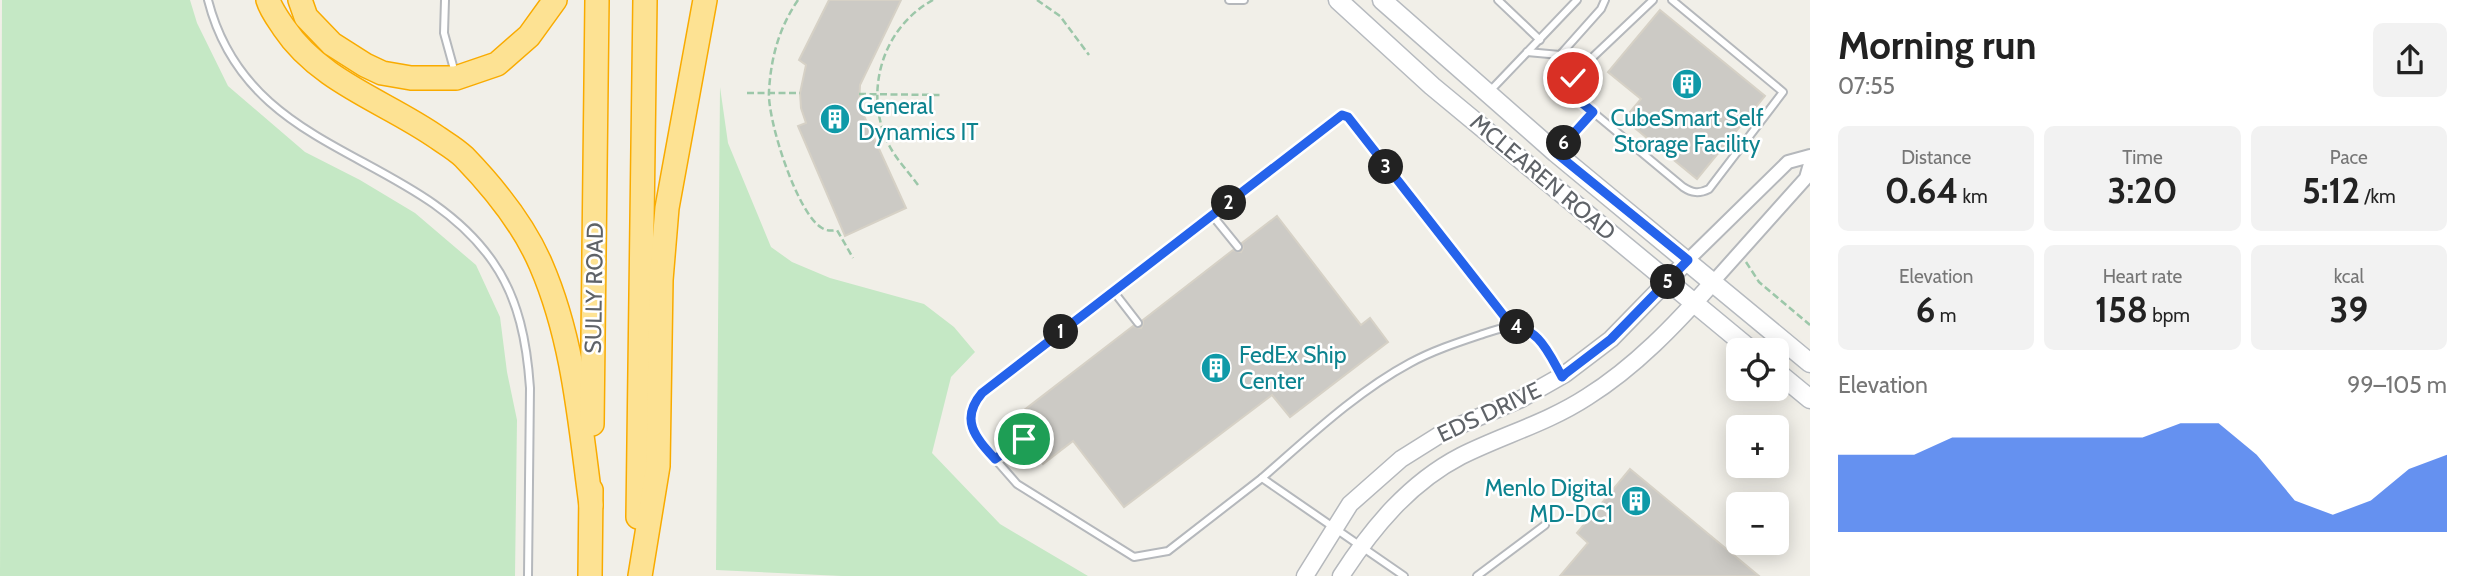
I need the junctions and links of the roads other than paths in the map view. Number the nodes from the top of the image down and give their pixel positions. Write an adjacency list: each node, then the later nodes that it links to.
1 (208, 0): 49 (lane)
2 (268, 0): 22 (highway)
3 (300, 0): 20 (highway)
4 (445, 0): 21 (lane)
5 (555, 0): 21 (highway)
6 (597, 0): 45 (highway, SULLY ROAD)
7 (645, 0): 51 (highway, SULLY ROAD)
8 (705, 0): 51 (highway)
9 (1229, 0): 10 (lane)
10 (1244, 0)
11 (1338, 0): 31 (main road, MCLEAREN ROAD)
12 (1382, 0): 23 (main road, MCLEAREN ROAD)
13 (1498, 0): 18 (lane)
14 (1577, 0): 18 (lane)
15 (1605, 0): 19 (lane)
16 (1653, 0): 24 (lane)
17 (1672, 0): 24 (lane)
18 (1540, 40): 19 (lane)
19 (1527, 52): 23 (lane)
20 (365, 65): 21 (highway); 22 (lane)
21 (456, 78)
22 (353, 87): 45 (highway)
23 (1489, 92): 25 (main road, MCLEAREN ROAD)
24 (1593, 112): 25 (lane)
25 (1556, 153): 30 (main road, MCLEAREN ROAD)
26 (1810, 156): 30 (street)
27 (1810, 164): 32 (street)
28 (1212, 215): 29 (lane); 33 (lane); 36 (lane)
29 (1238, 247)
30 (1688, 260): 31 (street, EDS DRIVE); 32 (main road, MCLEAREN ROAD)
31 (1669, 281): 34 (main road, MCLEAREN ROAD); 39 (street, EDS DRIVE)
32 (1713, 282): 34 (street, EDS DRIVE); 38 (main road, MCLEAREN ROAD)
33 (1114, 292): 35 (lane); 43 (lane)
34 (1694, 303): 37 (main road, MCLEAREN ROAD); 48 (street, EDS DRIVE)
35 (1138, 323)
36 (1507, 328): 39 (lane); 44 (lane)
37 (1736, 338)
38 (1810, 363)
39 (1562, 377): 47 (street, EDS DRIVE)
40 (1789, 382): 41 (main road)
41 (1810, 399)
42 (1024, 439): 43 (lane)
43 (995, 459): 44 (lane)
44 (1262, 478): 47 (lane)
45 (591, 505): 50 (highway, SULLY ROAD)
46 (1545, 525): 55 (lane)
47 (1334, 528): 48 (lane); 52 (street, EDS DRIVE)
48 (1361, 547): 53 (street, EDS DRIVE); 54 (lane)
49 (528, 576)
50 (590, 576)
51 (639, 576)
52 (1305, 576)
53 (1341, 576)
54 (1404, 576)
55 (1477, 576)

